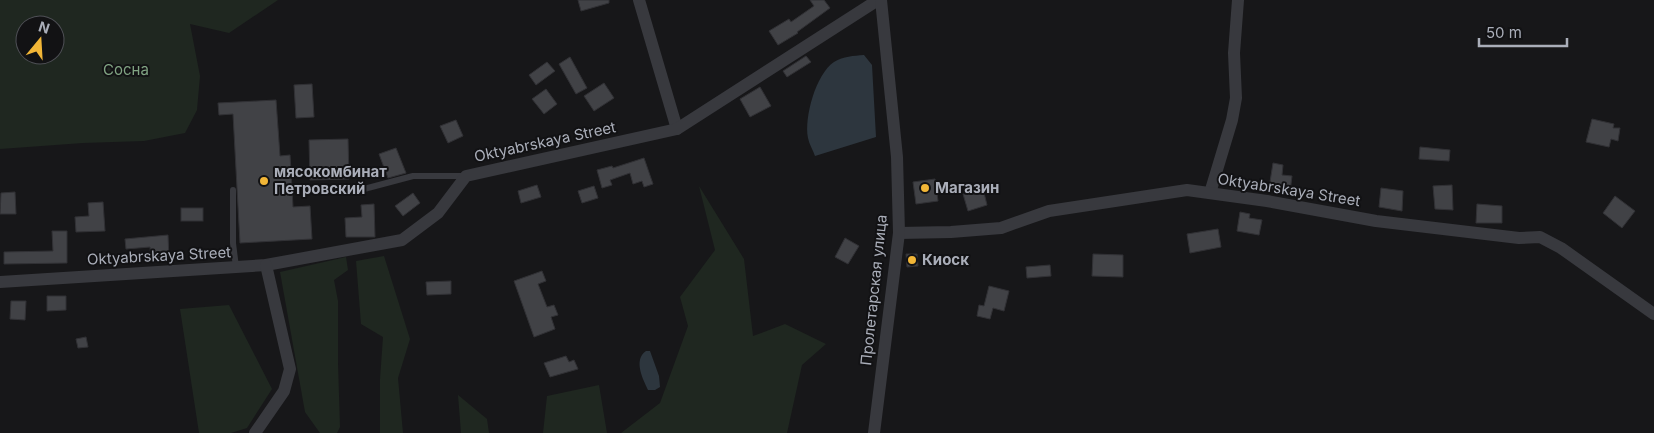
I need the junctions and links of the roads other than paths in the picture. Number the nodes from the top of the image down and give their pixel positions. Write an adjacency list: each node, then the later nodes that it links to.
1 (638, 0): 4 (street)
2 (879, 0): 4 (street, Oktyabrskaya Street); 9 (street, Пролетарская улица)
3 (1238, 0): 8 (street)
4 (676, 129): 5 (street, Oktyabrskaya Street)
5 (466, 176): 6 (lane); 10 (street, Oktyabrskaya Street)
6 (364, 189)
7 (233, 190): 11 (lane)
8 (1210, 193): 9 (street, Oktyabrskaya Street); 13 (street, Oktyabrskaya Street)
9 (899, 233): 15 (street, Пролетарская улица)
10 (266, 265): 11 (street, Oktyabrskaya Street); 14 (street)
11 (236, 267): 12 (street, Oktyabrskaya Street)
12 (0, 282)
13 (1654, 314)
14 (255, 433)
15 (874, 433)

